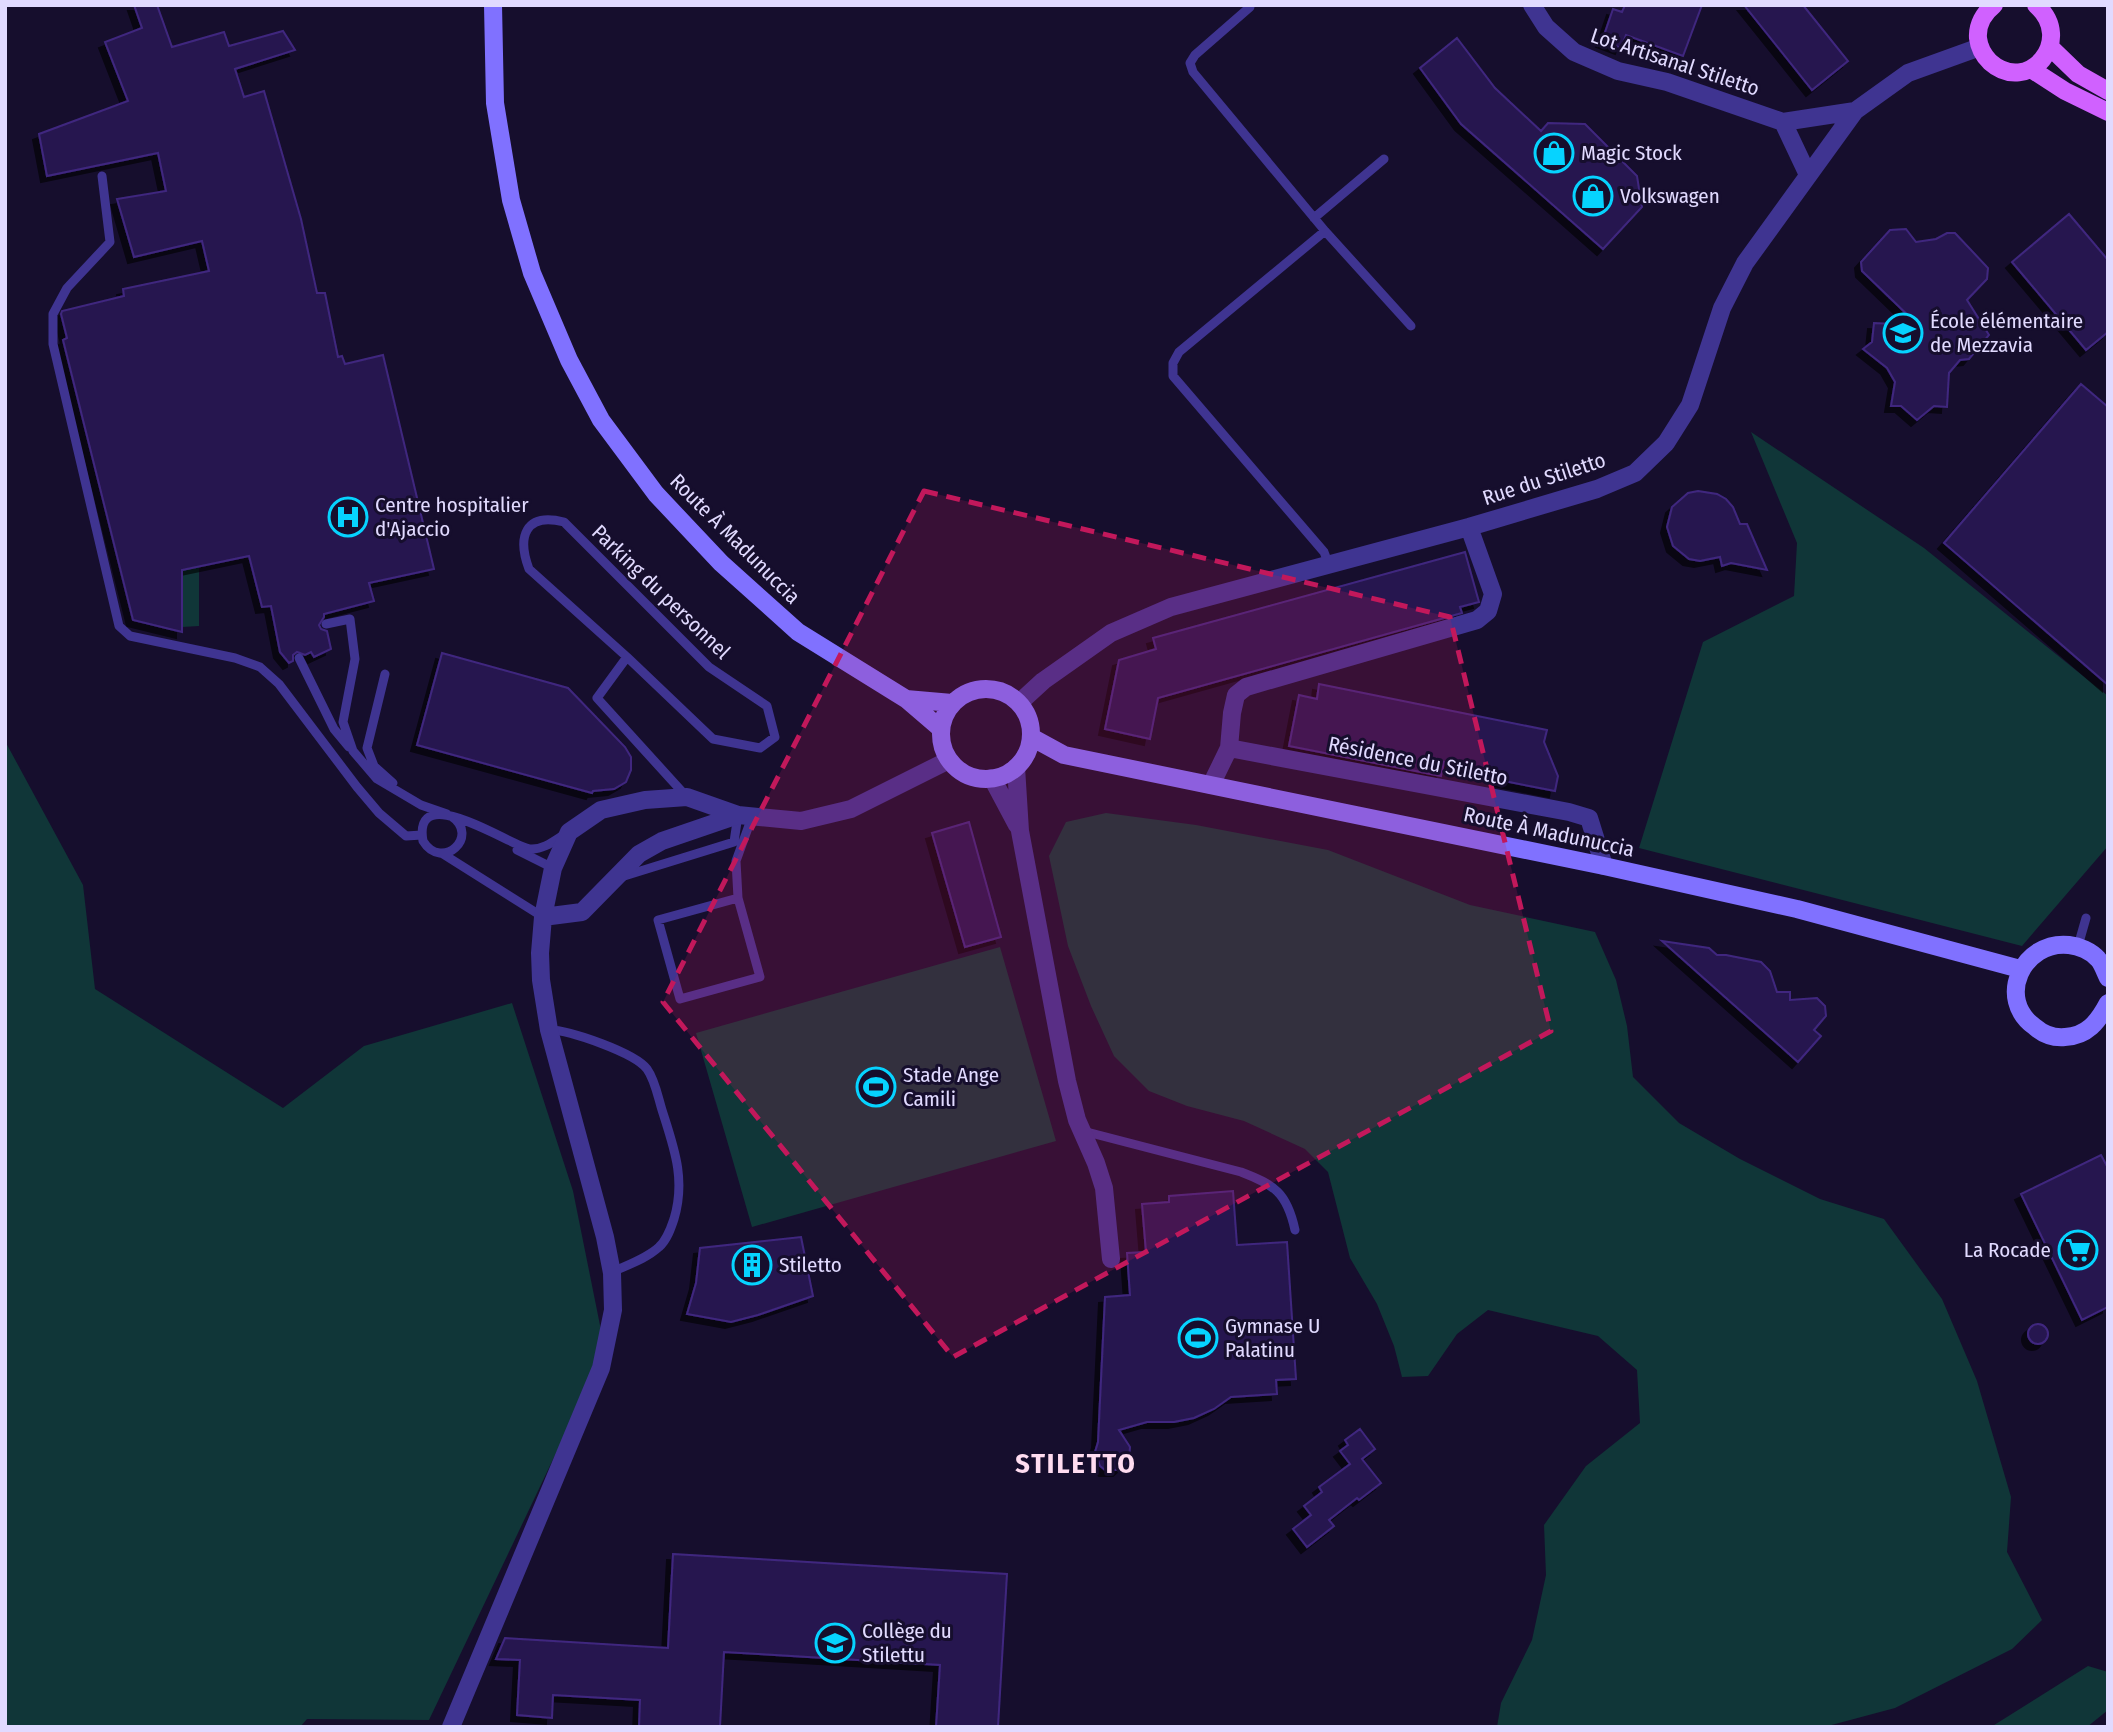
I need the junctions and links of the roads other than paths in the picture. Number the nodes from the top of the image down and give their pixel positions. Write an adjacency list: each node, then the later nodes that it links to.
1 (493, 5): 25 (main road, Route À Madunuccia)
2 (1532, 5): 12 (street, Lot Artisanal Stiletto)
3 (1994, 5): 6 (main road)
4 (2036, 5): 7 (main road)
5 (1251, 7): 16 (lane)
6 (1980, 47): 8 (main road); 10 (street, Rue du Stiletto)
7 (2050, 47): 8 (main road); 9 (main road)
8 (2031, 69): 11 (main road)
9 (2108, 91)
10 (1855, 111): 12 (street); 14 (street, Rue du Stiletto)
11 (2108, 112)
12 (1783, 122): 14 (street)
13 (1384, 159): 16 (lane)
14 (1808, 175): 19 (street, Rue du Stiletto)
15 (102, 176): 44 (lane)
16 (1314, 218): 17 (lane)
17 (1325, 231): 18 (lane); 20 (lane)
18 (1411, 326)
19 (1469, 527): 20 (street, Rue du Stiletto); 30 (street)
20 (1329, 565): 27 (street, Rue du Stiletto)
21 (326, 624): 31 (lane)
22 (299, 657): 31 (lane)
23 (627, 657): 23 (lane, Parking du personnel); 37 (lane)
24 (385, 674): 38 (lane)
25 (906, 699): 26 (main road); 28 (main road, Route À Madunuccia)
26 (952, 703): 27 (main road); 28 (main road)
27 (1019, 703): 29 (main road)
28 (941, 729): 33 (main road)
29 (1031, 737): 32 (main road); 34 (main road)
30 (1229, 748): 36 (street); 46 (street, Résidence du Stiletto)
31 (353, 751): 38 (lane)
32 (1065, 755): 34 (main road); 36 (main road, Route À Madunuccia)
33 (949, 760): 35 (main road); 40 (street)
34 (1019, 763): 35 (main road); 43 (street)
35 (992, 778): 43 (street)
36 (1210, 785): 46 (main road, Route À Madunuccia)
37 (687, 797): 40 (street); 42 (street)
38 (410, 799): 39 (lane); 41 (lane)
39 (451, 816): 41 (lane); 42 (lane); 45 (lane); 47 (lane)
40 (745, 816): 48 (lane); 49 (street)
41 (430, 817): 44 (lane)
42 (579, 825): 47 (street)
43 (1020, 831): 58 (street)
44 (422, 835): 45 (lane)
45 (443, 854): 49 (lane)
46 (1604, 866): 52 (main road, Route À Madunuccia)
47 (552, 868): 49 (street)
48 (738, 898): 48 (lane)
49 (543, 917): 55 (street)
50 (2086, 918): 51 (lane)
51 (2078, 946): 52 (main road); 53 (main road)
52 (2020, 969): 57 (main road)
53 (2108, 978)
54 (2108, 1003): 57 (main road)
55 (549, 1030): 61 (street); 61 (lane)
56 (2108, 1030): 57 (main road)
57 (2081, 1034)
58 (1081, 1131): 59 (lane); 60 (street)
59 (1295, 1230)
60 (1111, 1259)
61 (612, 1273): 62 (street)
62 (451, 1727)

